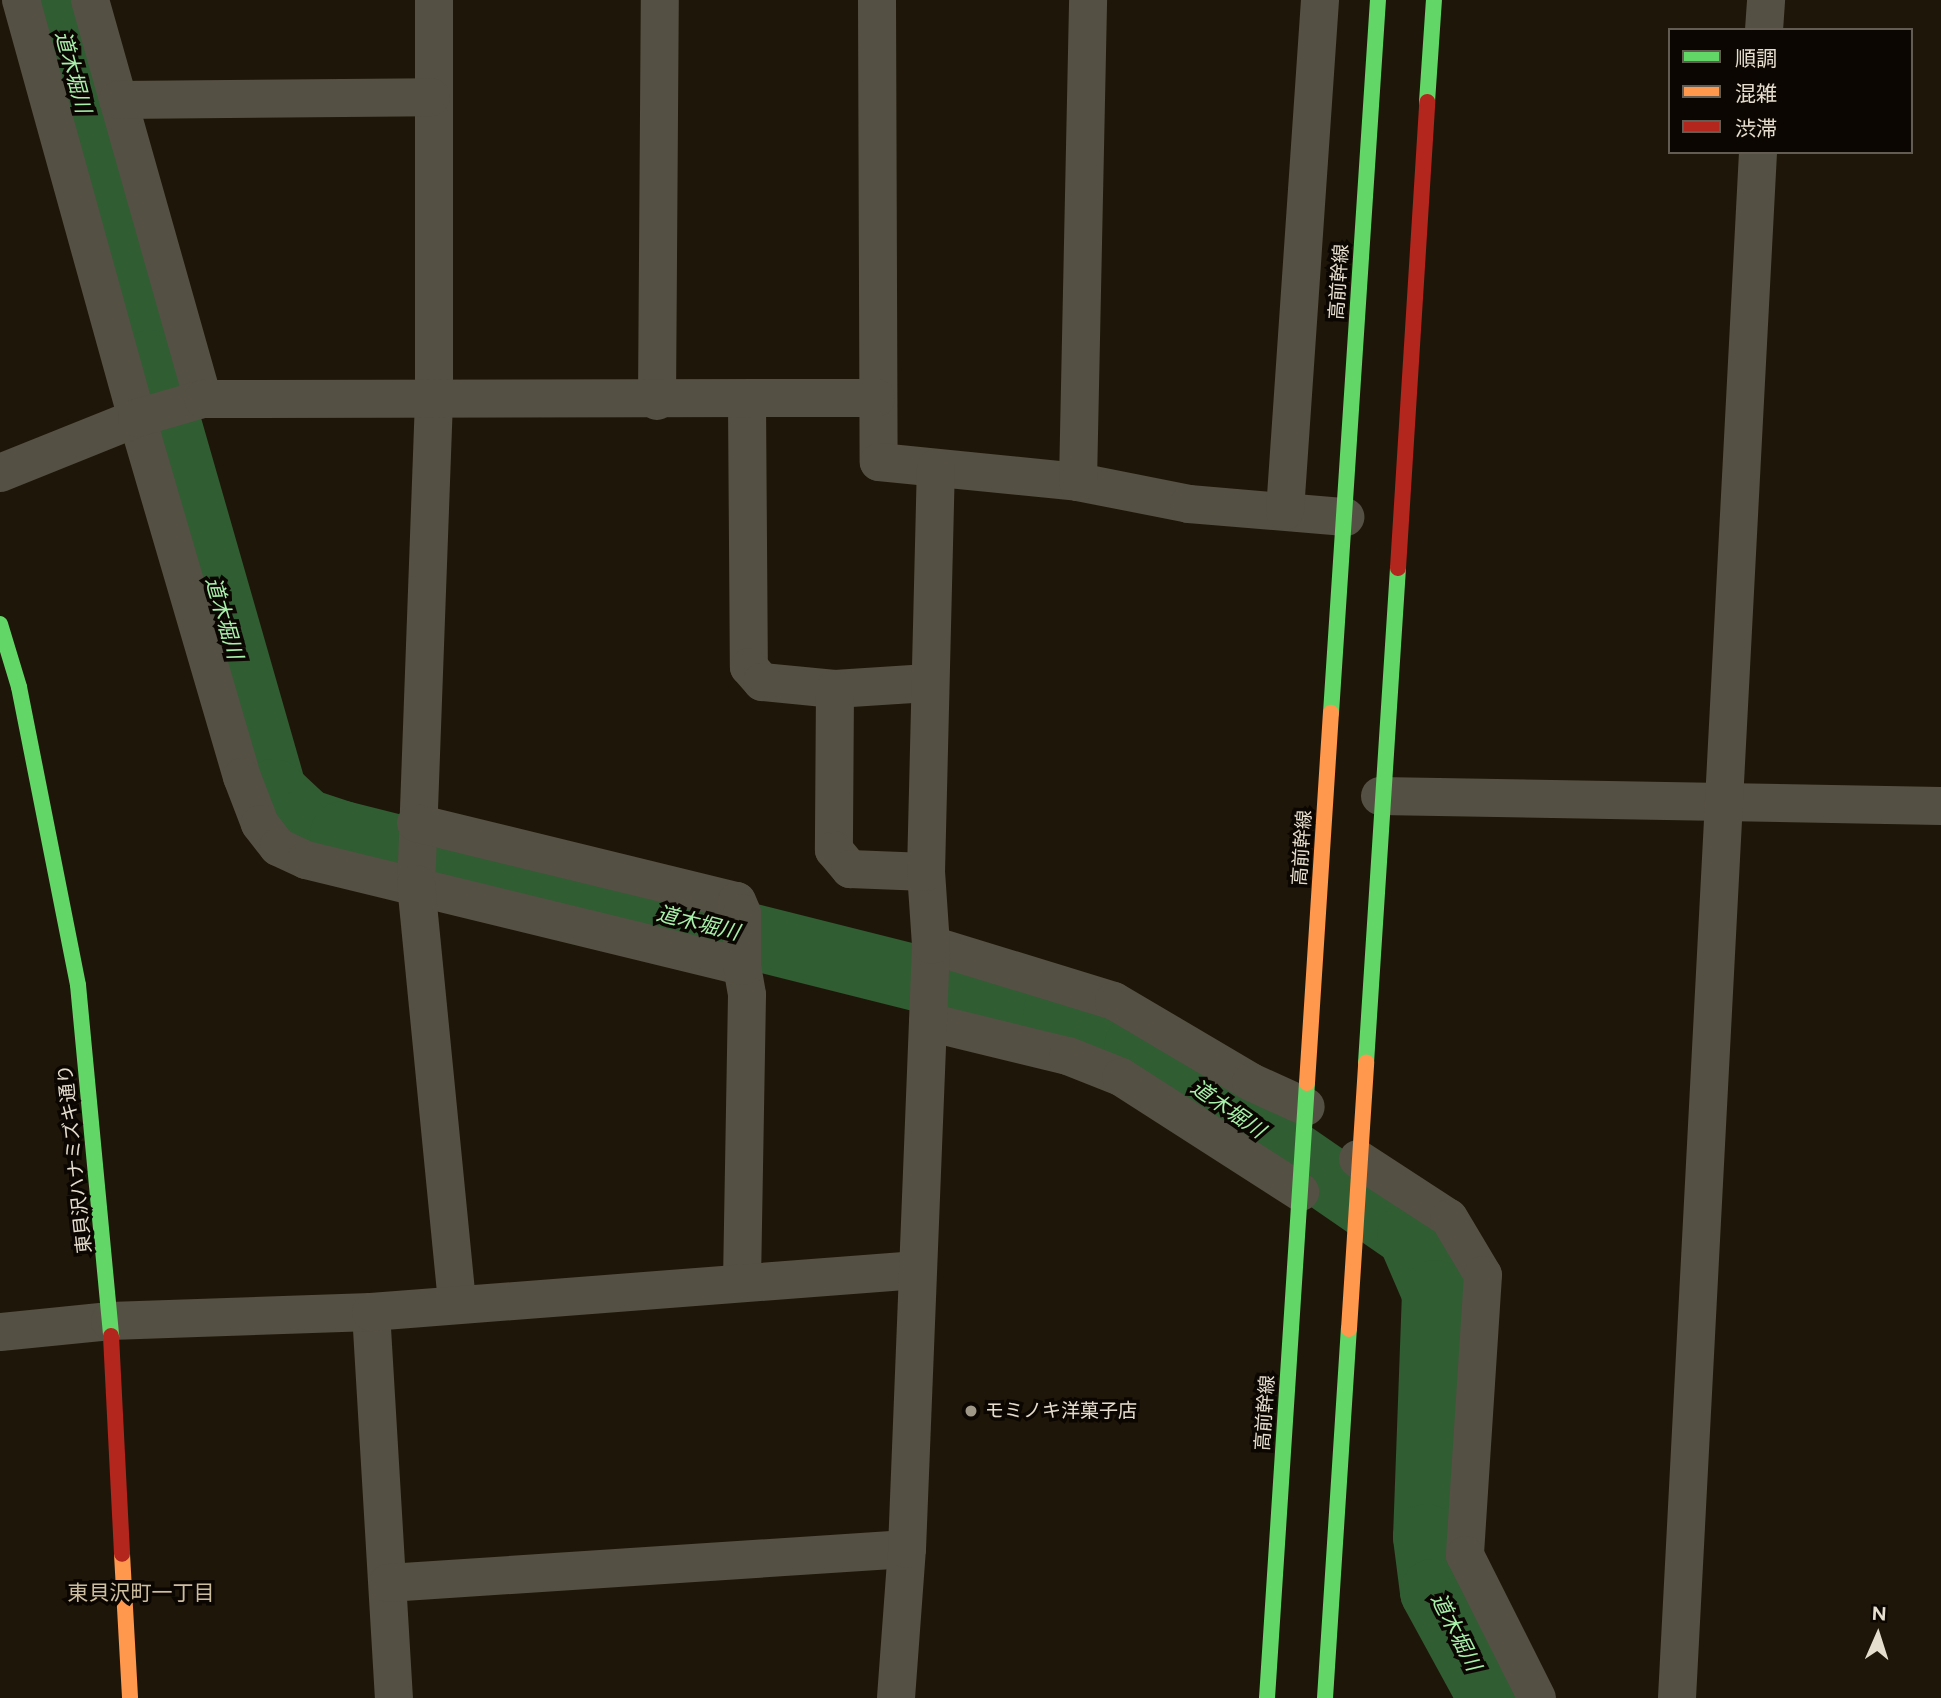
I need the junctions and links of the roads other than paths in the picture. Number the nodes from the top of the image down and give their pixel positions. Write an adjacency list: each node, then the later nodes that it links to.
1 (21, 0): 20 (street)
2 (90, 0): 13 (street)
3 (434, 0): 12 (street)
4 (660, 0): 18 (street)
5 (877, 0): 15 (street)
6 (1088, 0): 23 (street)
7 (1320, 0): 24 (street)
8 (1378, 0): 25 (street, 高前幹線)
9 (1434, 0): 29 (street)
10 (1766, 0): 11 (street)
11 (1764, 28)
12 (431, 97): 13 (street); 17 (street)
13 (118, 100): 16 (street)
14 (1758, 154): 30 (street)
15 (876, 398): 19 (street); 21 (street)
16 (198, 400): 17 (street); 20 (street)
17 (434, 400): 18 (street); 32 (street)
18 (657, 401): 19 (street)
19 (747, 401): 28 (street)
20 (145, 416): 22 (street); 34 (street)
21 (936, 468): 23 (street); 27 (street)
22 (0, 473)
23 (1078, 482): 24 (street)
24 (1285, 511): 25 (street)
25 (1345, 517): 38 (street, 高前幹線)
26 (0, 624): 45 (street, 東貝沢ハナミズキ通り)
27 (929, 683): 28 (street); 33 (street)
28 (835, 689): 33 (street)
29 (1380, 796): 30 (street); 39 (street)
30 (1727, 804): 31 (street); 55 (street)
31 (1941, 806)
32 (416, 823): 34 (street); 36 (street)
33 (926, 872): 35 (street)
34 (416, 884): 36 (street); 43 (street)
35 (931, 945): 37 (street); 38 (street)
36 (742, 960): 42 (street)
37 (928, 1022): 40 (street); 41 (street)
38 (1306, 1107): 40 (street, 高前幹線)
39 (1358, 1159): 53 (street); 54 (street)
40 (1300, 1192): 52 (street, 高前幹線)
41 (916, 1270): 42 (street); 47 (street)
42 (742, 1283): 43 (street)
43 (457, 1302): 44 (street)
44 (371, 1312): 45 (street); 48 (street)
45 (110, 1321): 46 (street); 49 (street, 東貝沢ハナミズキ通り)
46 (0, 1332)
47 (907, 1549): 48 (street); 51 (street)
48 (388, 1583): 50 (street)
49 (131, 1698)
50 (394, 1698)
51 (897, 1698)
52 (1268, 1698)
53 (1325, 1698)
54 (1537, 1698)
55 (1677, 1698)

